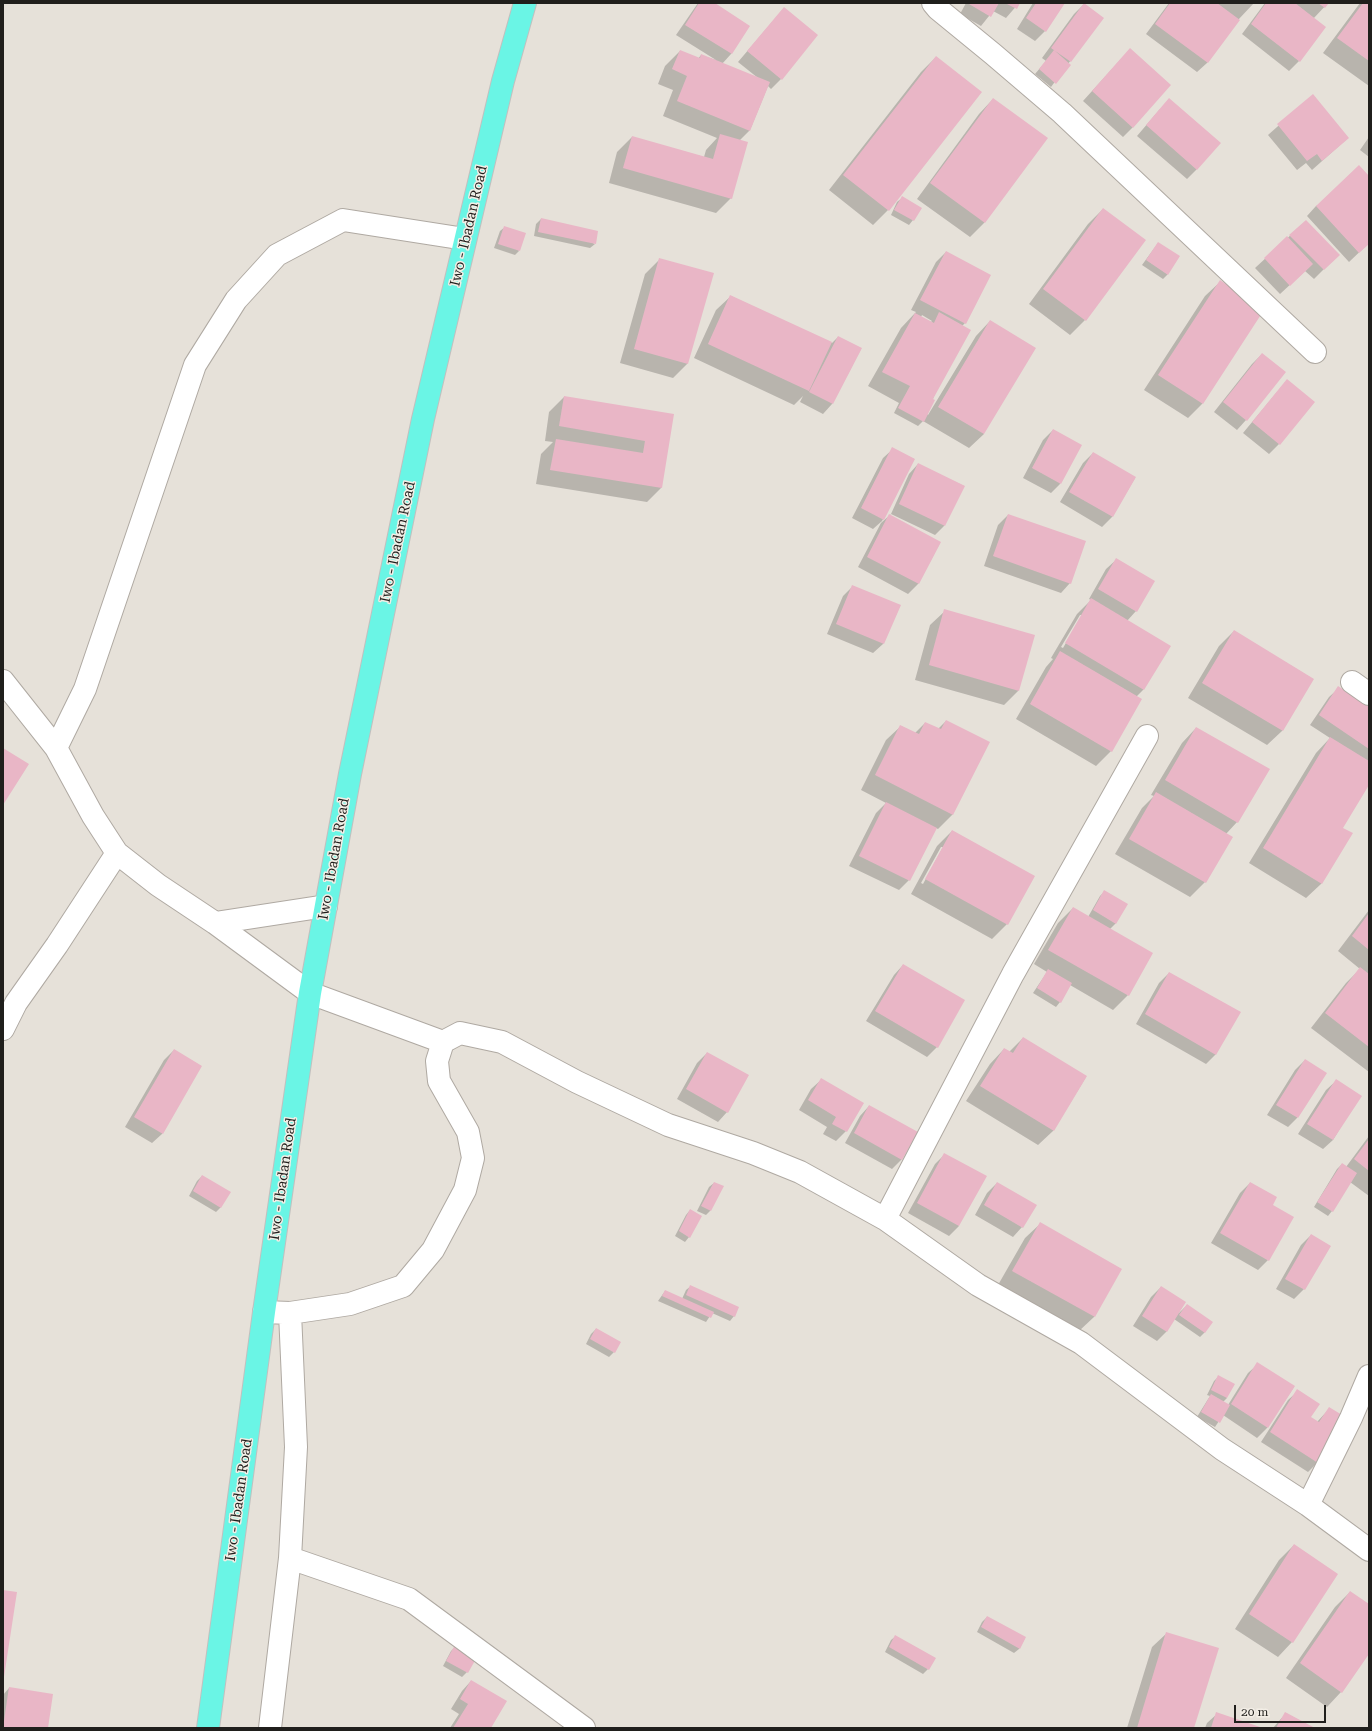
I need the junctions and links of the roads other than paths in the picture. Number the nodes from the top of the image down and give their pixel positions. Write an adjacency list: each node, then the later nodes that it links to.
1 (525, 3): 3 (main road, Iwo - Ibadan Road)
2 (932, 3): 4 (street)
3 (465, 239): 7 (street); 9 (main road, Iwo - Ibadan Road)
4 (1315, 352)
5 (3, 681): 7 (street)
6 (1147, 736): 14 (street)
7 (56, 748): 8 (street)
8 (118, 853): 10 (street); 12 (street)
9 (326, 906): 10 (street); 11 (main road, Iwo - Ibadan Road)
10 (215, 923): 11 (street)
11 (310, 993): 13 (street); 15 (main road, Iwo - Ibadan Road)
12 (3, 1029)
13 (443, 1042): 14 (street); 16 (street)
14 (885, 1219): 18 (street)
15 (264, 1312): 16 (street); 21 (main road, Iwo - Ibadan Road)
16 (290, 1313): 20 (street)
17 (1369, 1376): 18 (street)
18 (1308, 1505): 19 (street)
19 (1369, 1550)
20 (290, 1558): 22 (street); 23 (street)
21 (208, 1728)
22 (270, 1728)
23 (584, 1728)

